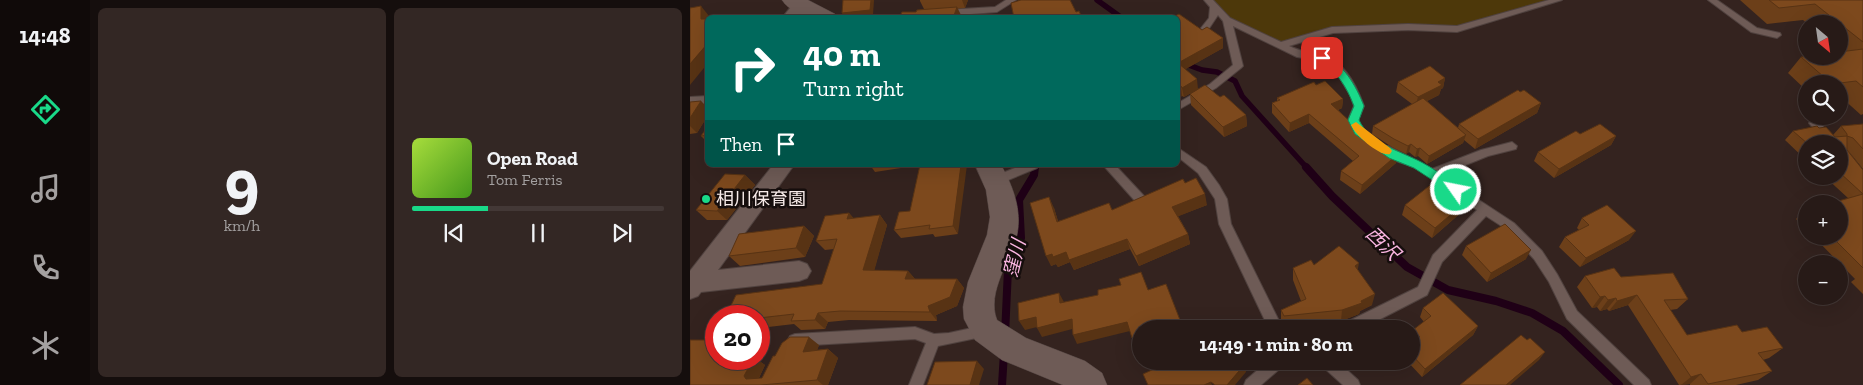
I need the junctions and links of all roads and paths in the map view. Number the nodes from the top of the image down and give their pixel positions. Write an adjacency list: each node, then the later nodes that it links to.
1 (1012, 0): 6 (lane)
2 (1558, 0): 11 (lane)
3 (1712, 0): 10 (lane)
4 (1211, 4): 8 (lane); 9 (lane)
5 (794, 7): 7 (main road)
6 (930, 14)
7 (819, 15)
8 (1226, 20): 11 (lane); 14 (lane)
9 (1205, 28)
10 (1777, 35)
11 (1282, 45): 23 (lane)
12 (705, 102): 13 (street)
13 (690, 103)
14 (1180, 106)
15 (1816, 125): 16 (lane)
16 (1824, 135)
17 (1512, 146): 23 (lane)
18 (1180, 154): 28 (lane)
19 (782, 167): 27 (street)
20 (1025, 167): 22 (lane)
21 (1110, 167): 24 (lane)
22 (1002, 172): 30 (main road)
23 (1432, 174): 25 (lane)
24 (1140, 199)
25 (1485, 210): 29 (lane); 39 (lane)
26 (799, 271): 27 (street)
27 (692, 286)
28 (1272, 320)
29 (1366, 320)
30 (986, 331): 31 (lane); 36 (main road)
31 (934, 340): 32 (lane); 35 (lane)
32 (782, 348)
33 (1268, 370): 37 (lane)
34 (1336, 370): 38 (lane)
35 (916, 385)
36 (1090, 385)
37 (1251, 385)
38 (1352, 385)
39 (1644, 385)

